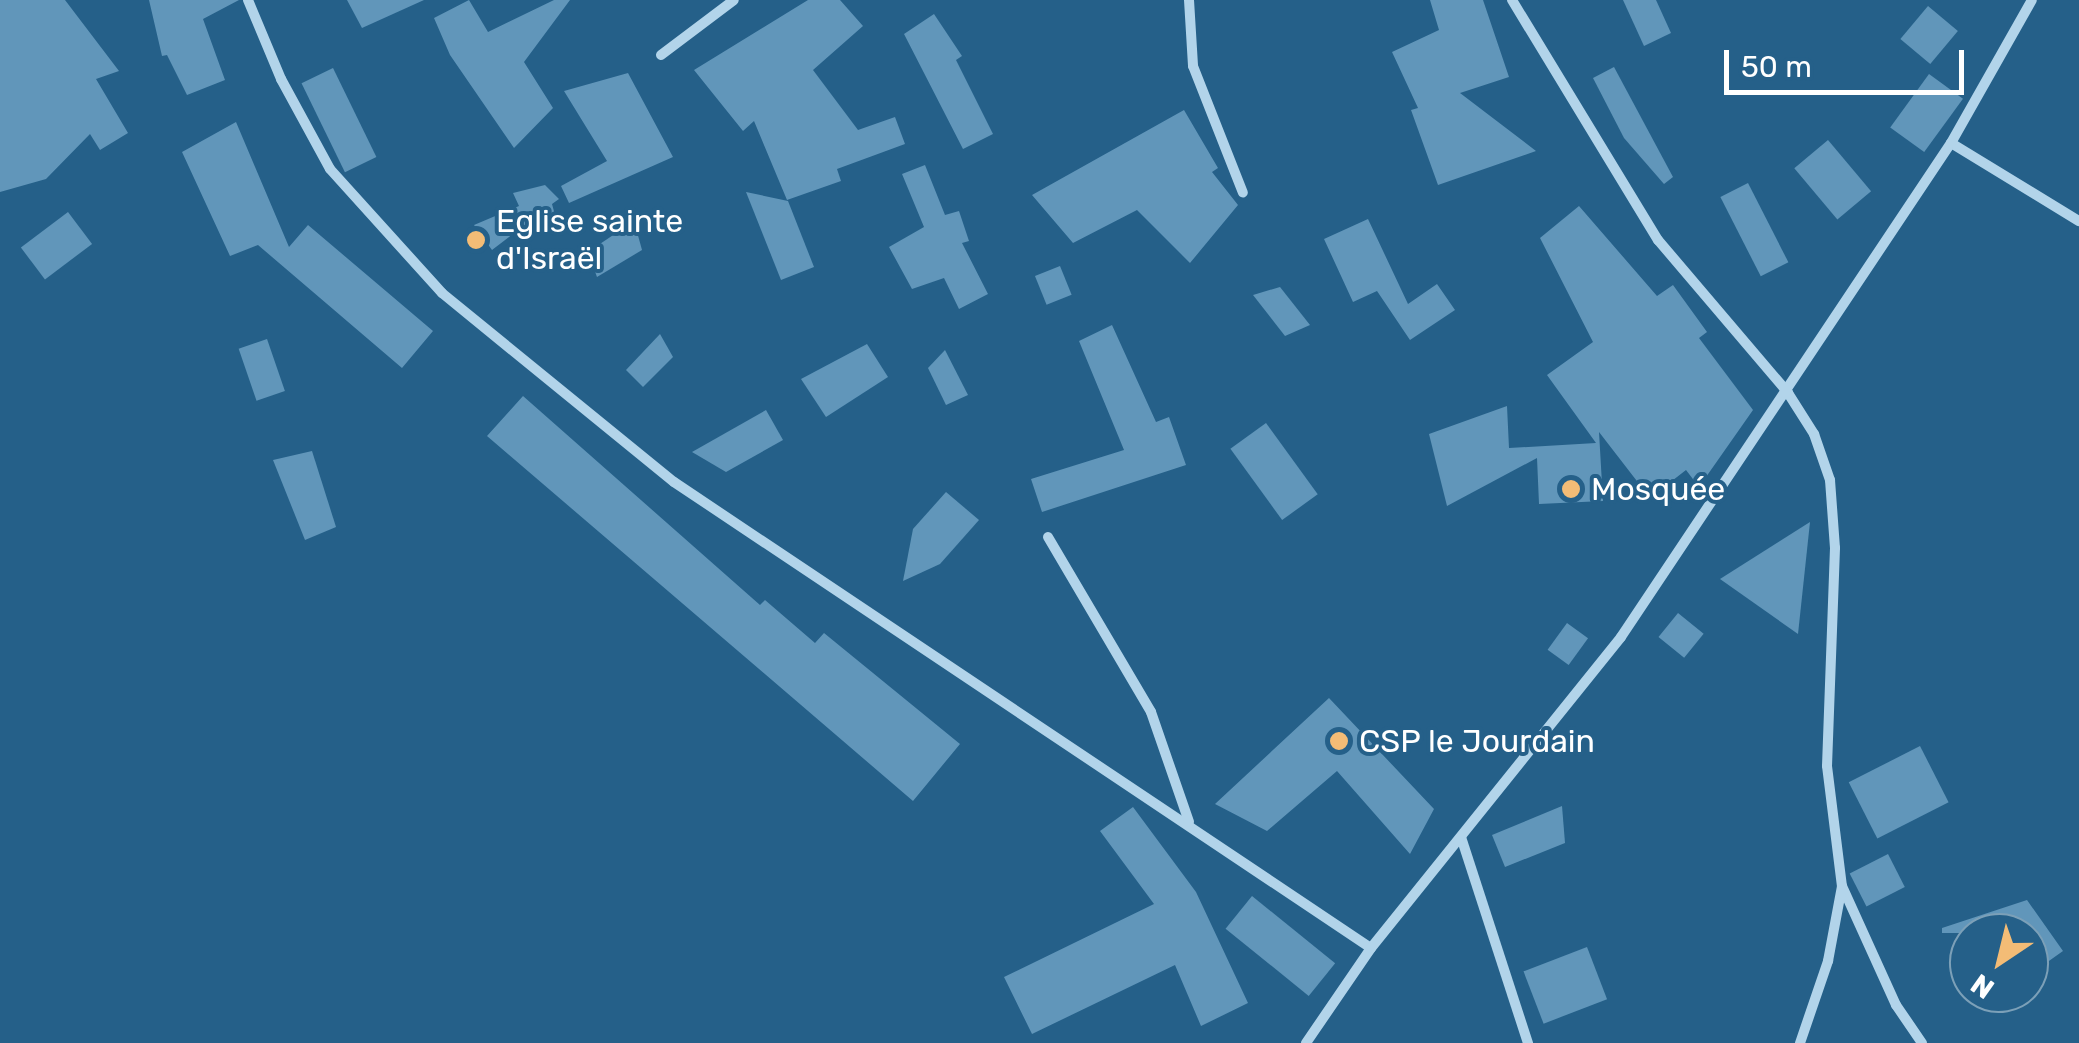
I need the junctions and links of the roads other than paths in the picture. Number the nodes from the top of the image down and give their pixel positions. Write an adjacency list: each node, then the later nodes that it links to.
1 (248, 0): 12 (street)
2 (734, 0): 6 (street)
3 (1190, 0): 8 (street)
4 (1512, 0): 10 (street)
5 (2032, 0): 7 (street)
6 (661, 54)
7 (1951, 143): 9 (street); 10 (street)
8 (1244, 193)
9 (2079, 222)
10 (1788, 393): 13 (street); 14 (street)
11 (1048, 537): 12 (street)
12 (1190, 824): 15 (street)
13 (1461, 836): 15 (street); 17 (street)
14 (1842, 886): 18 (street); 19 (street)
15 (1371, 948): 16 (street)
16 (1306, 1043)
17 (1528, 1043)
18 (1800, 1043)
19 (1922, 1043)

